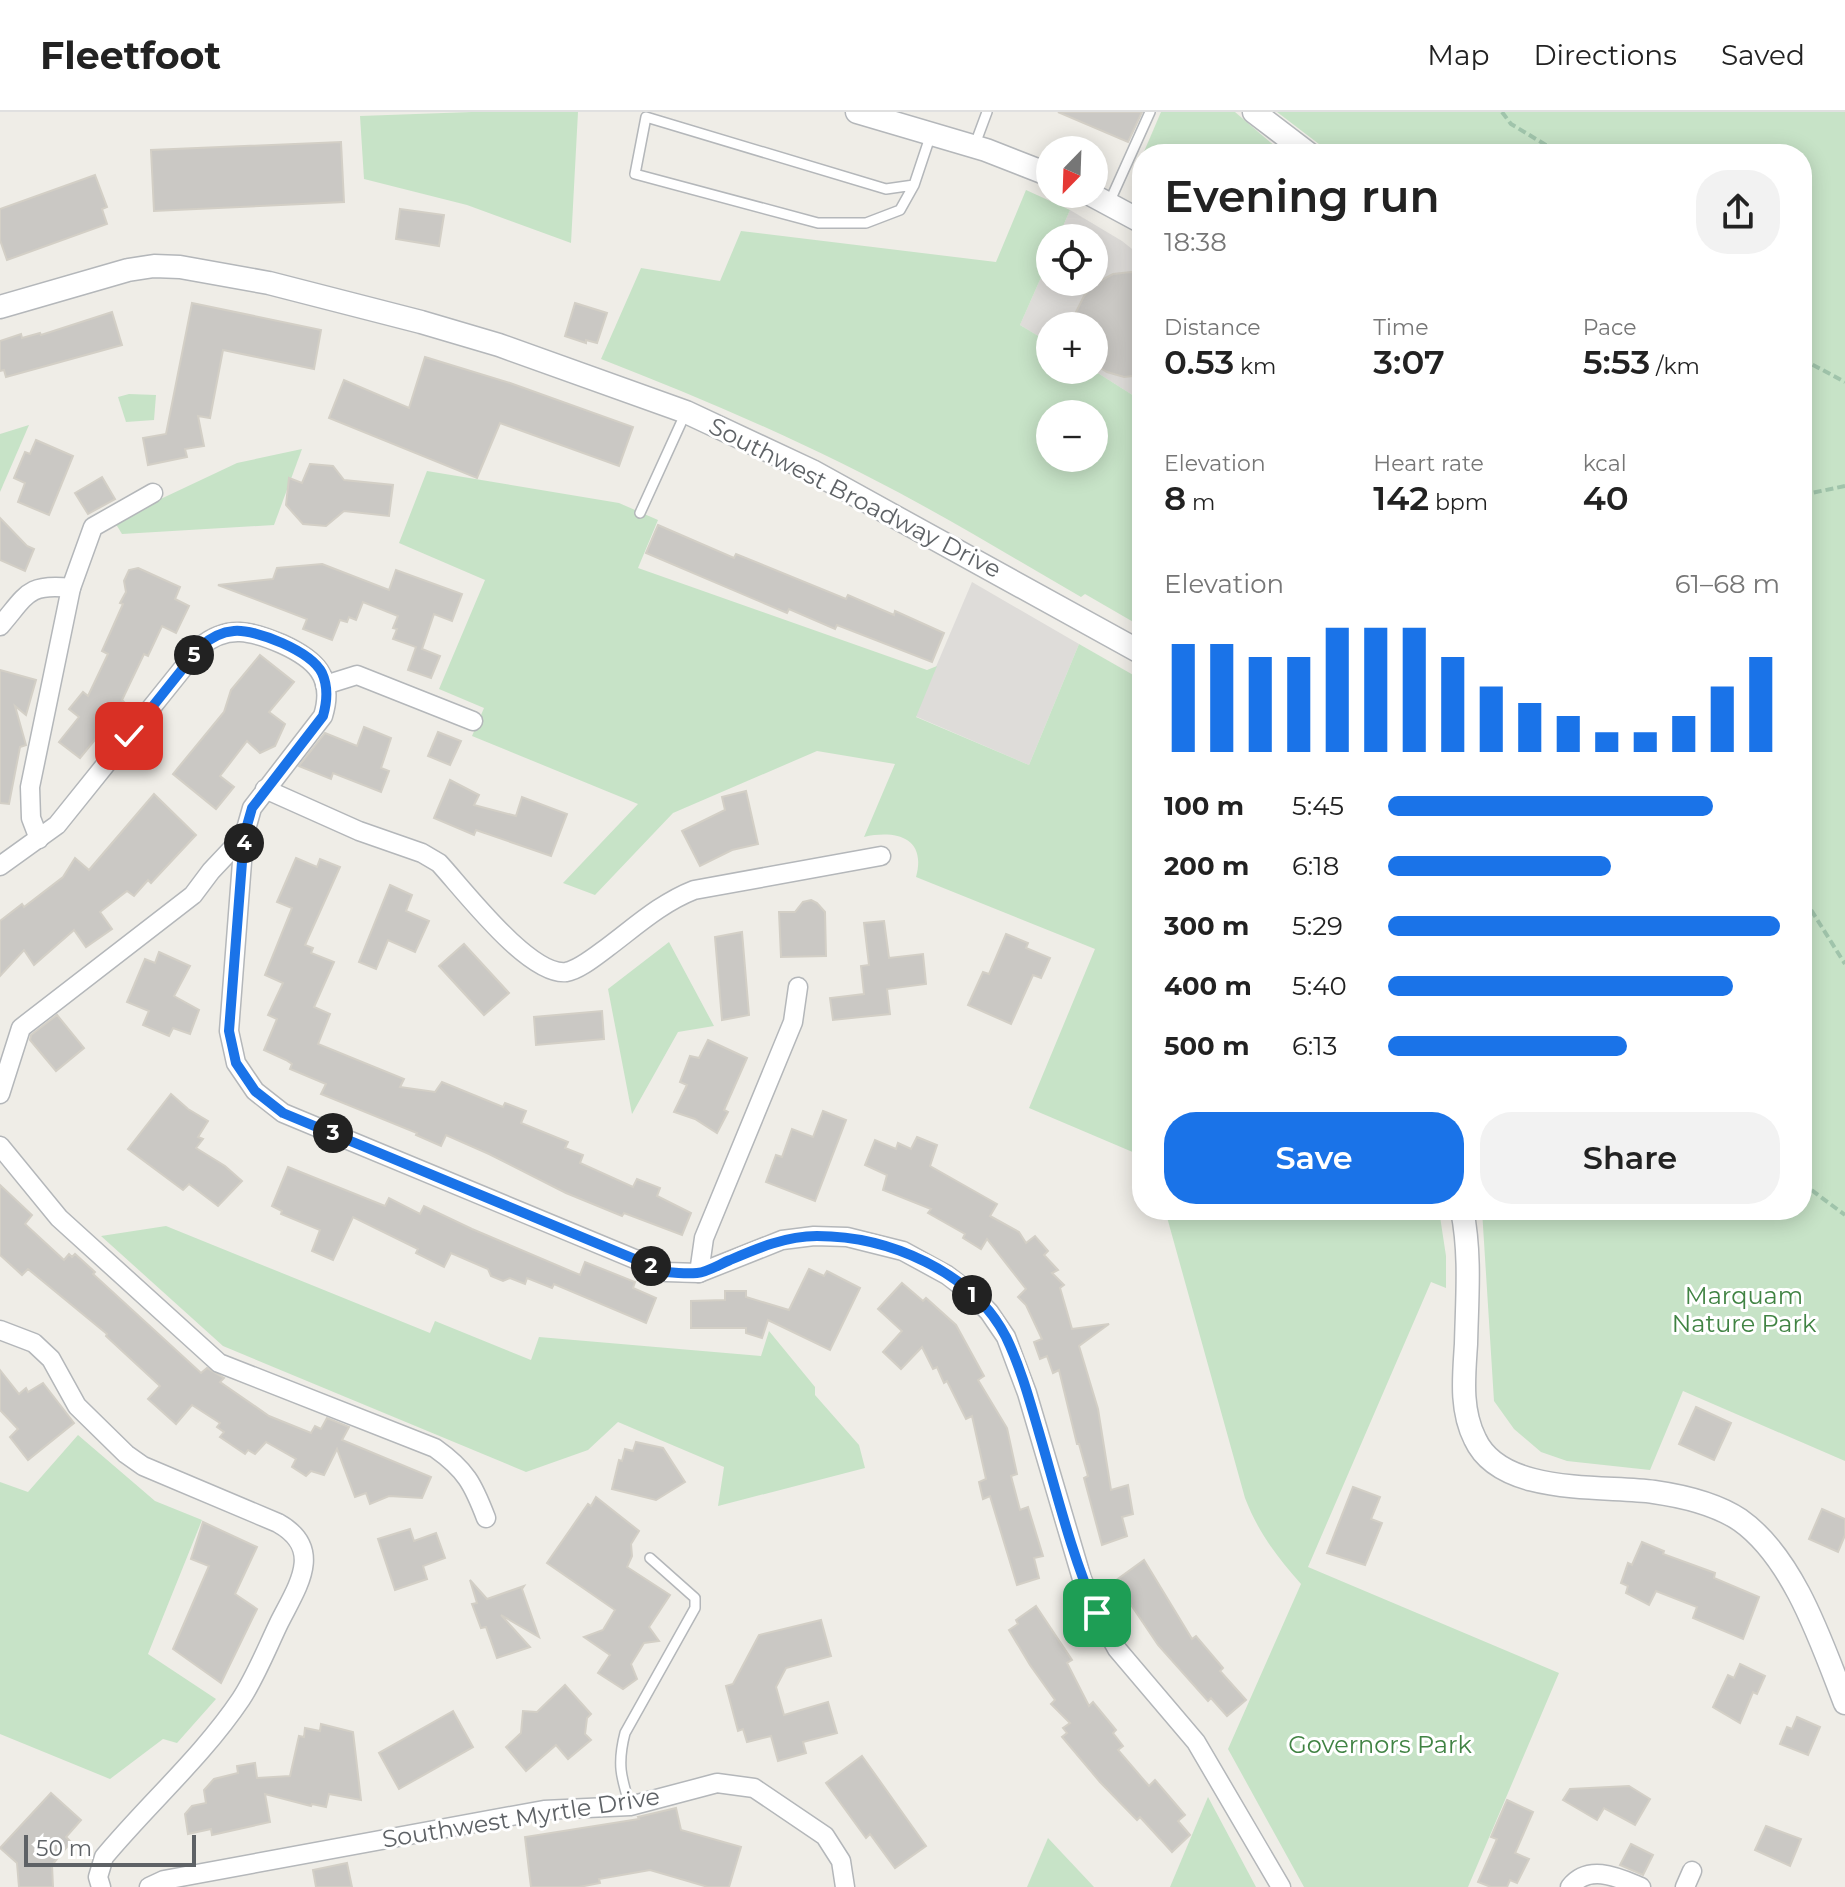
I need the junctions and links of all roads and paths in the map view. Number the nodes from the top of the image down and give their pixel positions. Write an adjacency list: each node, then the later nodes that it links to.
1 (857, 112): 6 (street)
2 (987, 112): 9 (lane)
3 (1150, 112): 12 (lane)
4 (1254, 112): 7 (street)
5 (1502, 112): 8 (path)
6 (931, 134): 9 (street); 11 (lane)
7 (1296, 144)
8 (1544, 144)
9 (974, 147): 10 (street)
10 (1036, 170)
11 (914, 185): 11 (lane)
12 (1108, 185)
13 (1108, 203): 14 (street)
14 (1132, 217)
15 (0, 307): 18 (street, Southwest Broadway Drive)
16 (1812, 364): 17 (path)
17 (1845, 382)
18 (686, 412): 22 (lane); 25 (street, Southwest Broadway Drive)
19 (1845, 486): 21 (path)
20 (153, 493): 23 (street)
21 (1812, 493)
22 (640, 513)
23 (71, 588): 24 (street); 30 (street)
24 (0, 626)
25 (1132, 647)
26 (325, 685): 27 (street); 28 (street); 30 (street)
27 (473, 721)
28 (265, 789): 29 (street); 31 (street)
29 (244, 836): 36 (street); 41 (street)
30 (39, 839): 32 (street)
31 (881, 856)
32 (0, 866)
33 (1812, 911): 34 (path)
34 (1845, 964)
35 (798, 987): 41 (street)
36 (0, 1094)
37 (0, 1146): 43 (street)
38 (1812, 1190): 39 (path)
39 (1845, 1215)
40 (1463, 1220): 45 (street)
41 (699, 1273): 51 (street)
42 (0, 1330): 48 (street)
43 (486, 1518)
44 (650, 1558): 46 (lane)
45 (1845, 1703)
46 (630, 1806): 49 (street, Southwest Myrtle Drive); 50 (street, Southwest Myrtle Drive)
47 (1572, 1884): 52 (street)
48 (101, 1887)
49 (149, 1887)
50 (845, 1887)
51 (1281, 1887)
52 (1641, 1887)

